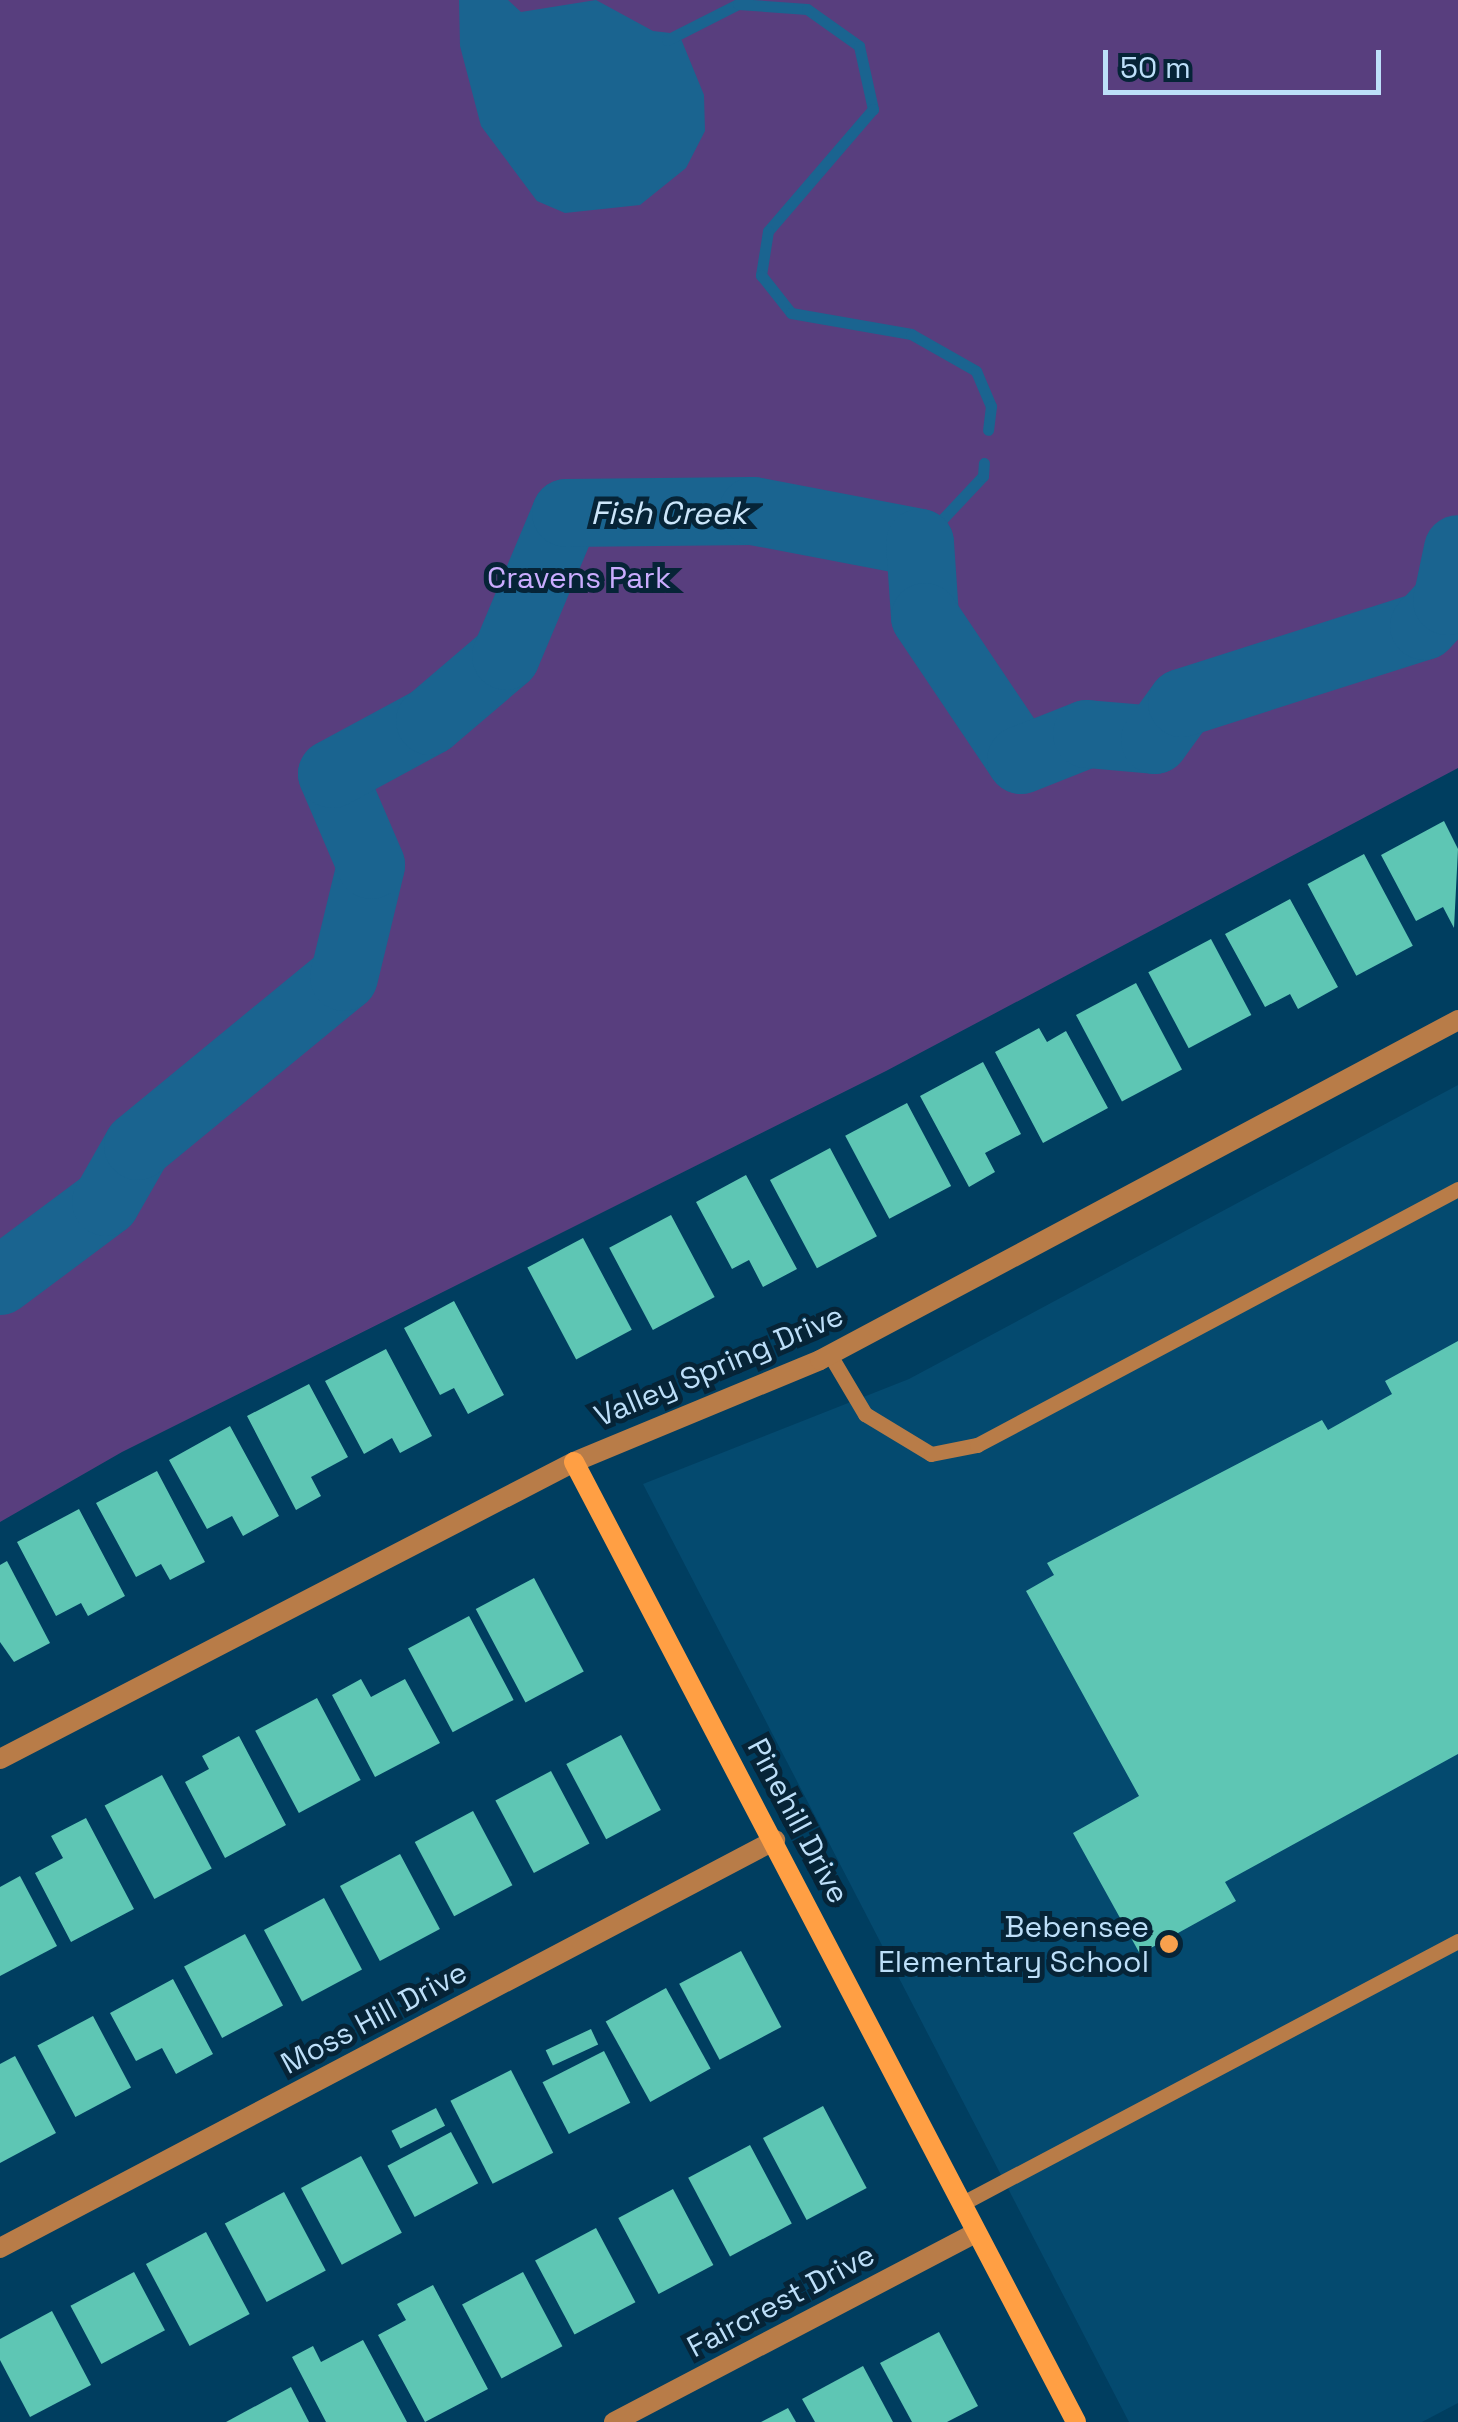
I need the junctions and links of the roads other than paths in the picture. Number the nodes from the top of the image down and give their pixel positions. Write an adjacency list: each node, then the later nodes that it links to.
1 (1458, 1020): 3 (street, Valley Spring Drive)
2 (1458, 1189): 3 (lane)
3 (830, 1354): 4 (street, Valley Spring Drive)
4 (574, 1462): 5 (street, Valley Spring Drive); 6 (street, Pinehill Drive)
5 (0, 1758)
6 (775, 1840): 8 (street, Pinehill Drive); 10 (street, Moss Hill Drive)
7 (1458, 1941): 8 (lane)
8 (961, 2204): 9 (street, Pinehill Drive)
9 (976, 2233): 11 (street, Faircrest Drive); 12 (street, Pinehill Drive)
10 (0, 2248)
11 (614, 2422)
12 (1076, 2422)

